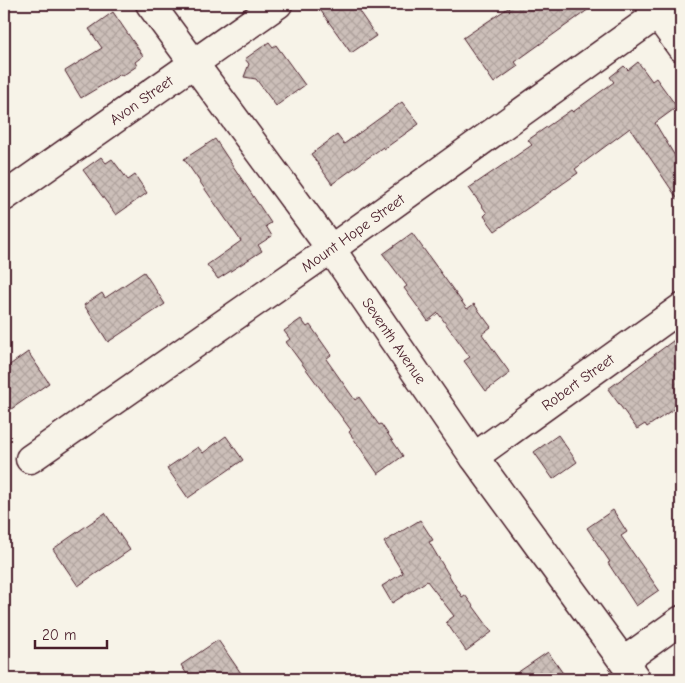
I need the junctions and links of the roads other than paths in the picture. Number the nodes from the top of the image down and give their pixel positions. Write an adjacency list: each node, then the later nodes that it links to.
1 (150, 4): 5 (street, Seventh Avenue)
2 (278, 4): 5 (street, Avon Street)
3 (660, 7): 4 (street); 7 (street, Mount Hope Street)
4 (681, 47)
5 (194, 64): 6 (street, Avon Street); 7 (street, Seventh Avenue)
6 (4, 197)
7 (331, 248): 9 (street, Seventh Avenue); 10 (street, Mount Hope Street)
8 (681, 308): 9 (street, Robert Street)
9 (474, 457): 12 (street, Seventh Avenue)
10 (30, 459)
11 (681, 620): 12 (street)
12 (630, 670)

